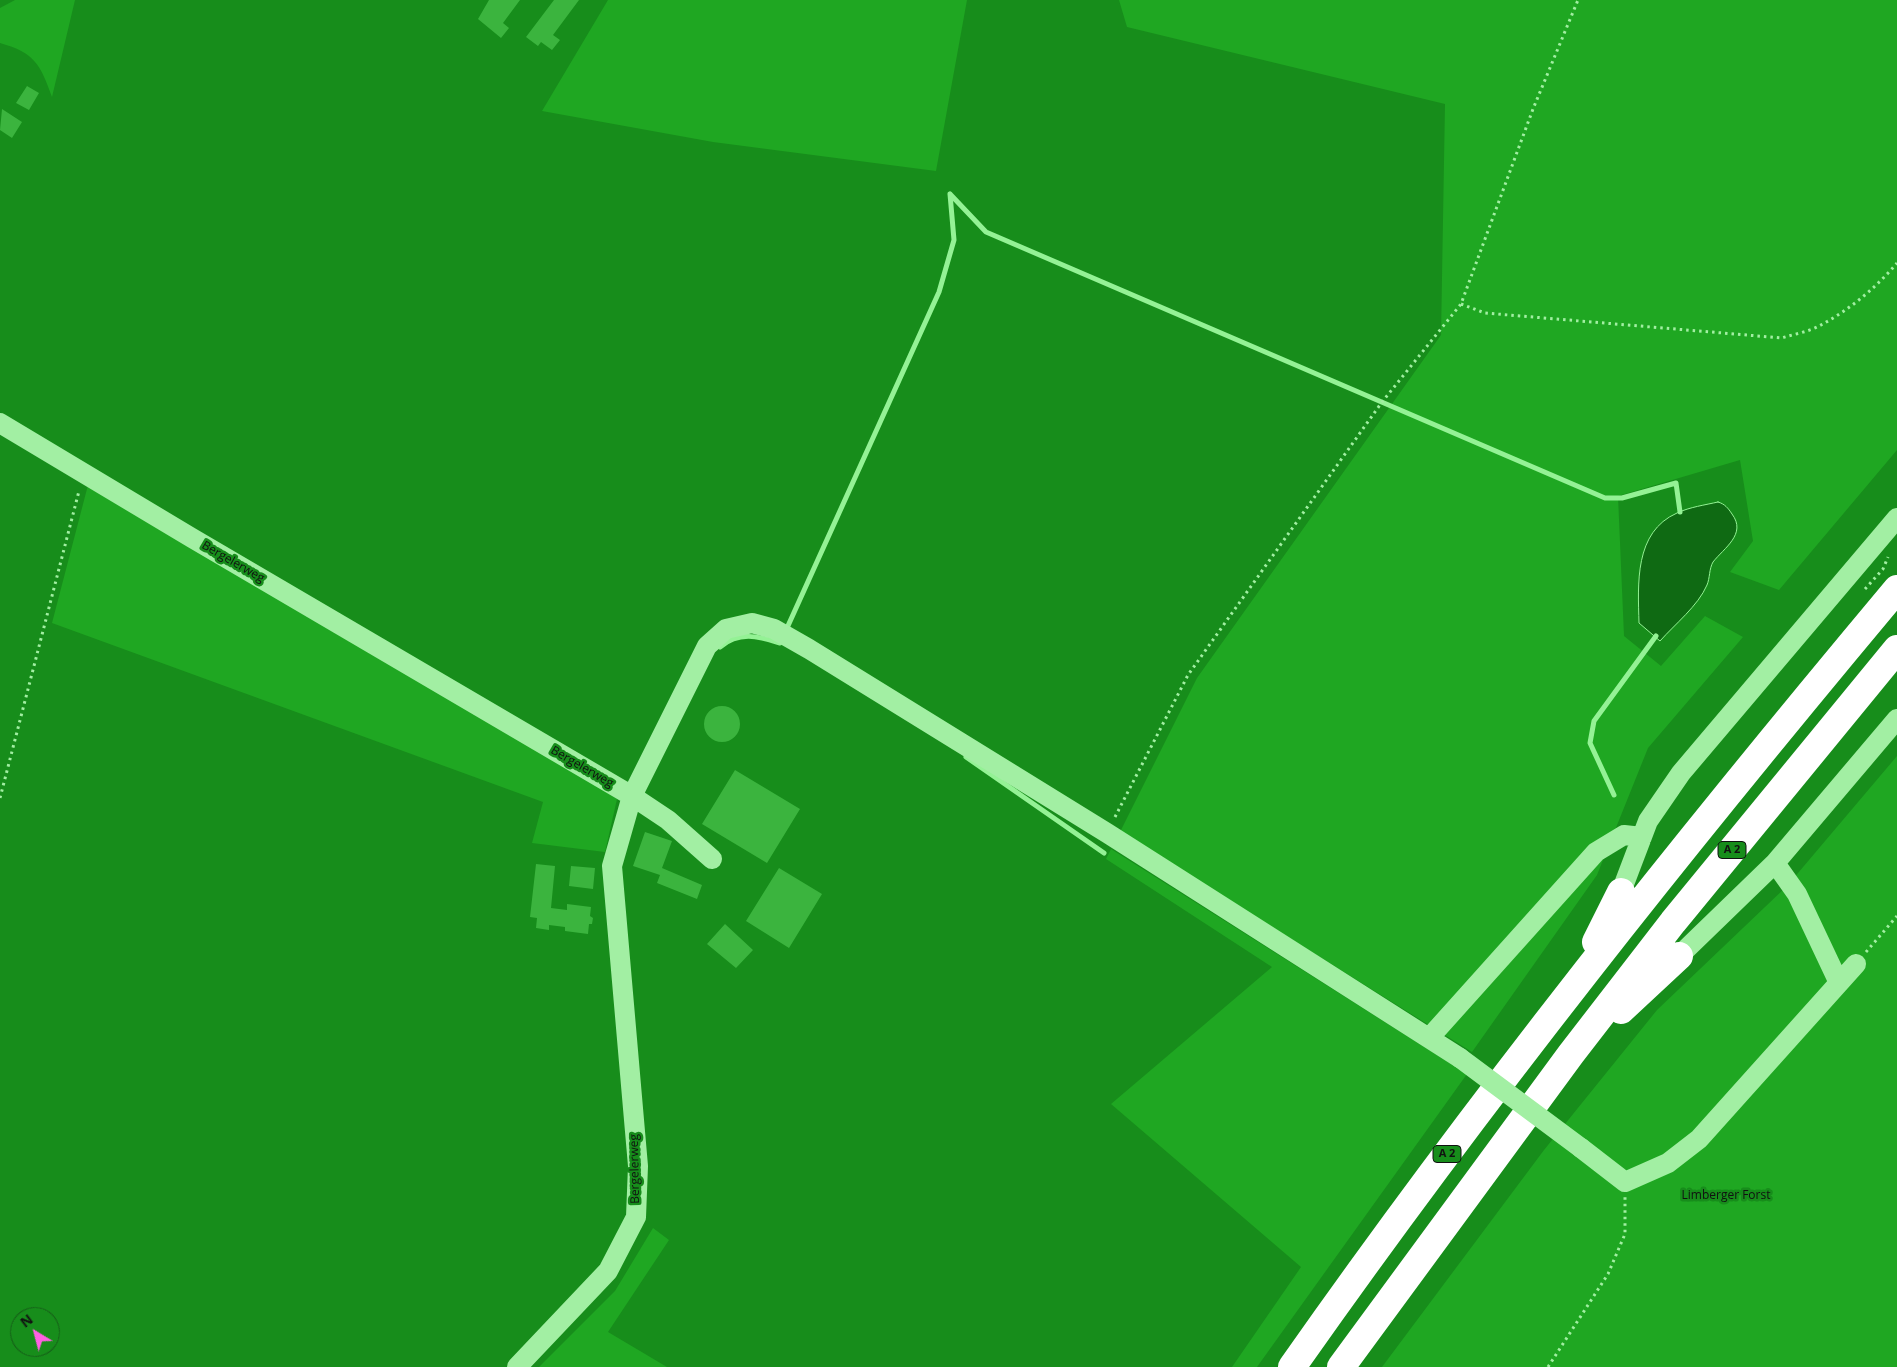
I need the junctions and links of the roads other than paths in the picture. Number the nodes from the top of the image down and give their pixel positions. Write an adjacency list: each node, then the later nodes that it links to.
1 (0, 423): 6 (street, Bergelerweg)
2 (1897, 518): 7 (street)
3 (1897, 589): 14 (highway, A 2)
4 (1897, 649): 16 (highway, A 2)
5 (1897, 719): 9 (street)
6 (632, 796): 8 (street); 15 (street); 17 (street, Bergelerweg)
7 (1642, 837): 10 (street); 15 (street)
8 (712, 859)
9 (1776, 863): 11 (street); 13 (street)
10 (1621, 892): 14 (highway)
11 (1679, 956): 16 (highway)
12 (1856, 964): 13 (street)
13 (1839, 983): 15 (street, bridge)
14 (1573, 990): 18 (highway, A 2)
15 (1430, 1037)
16 (1570, 1054): 19 (highway, A 2)
17 (517, 1367)
18 (1292, 1367)
19 (1341, 1367)

